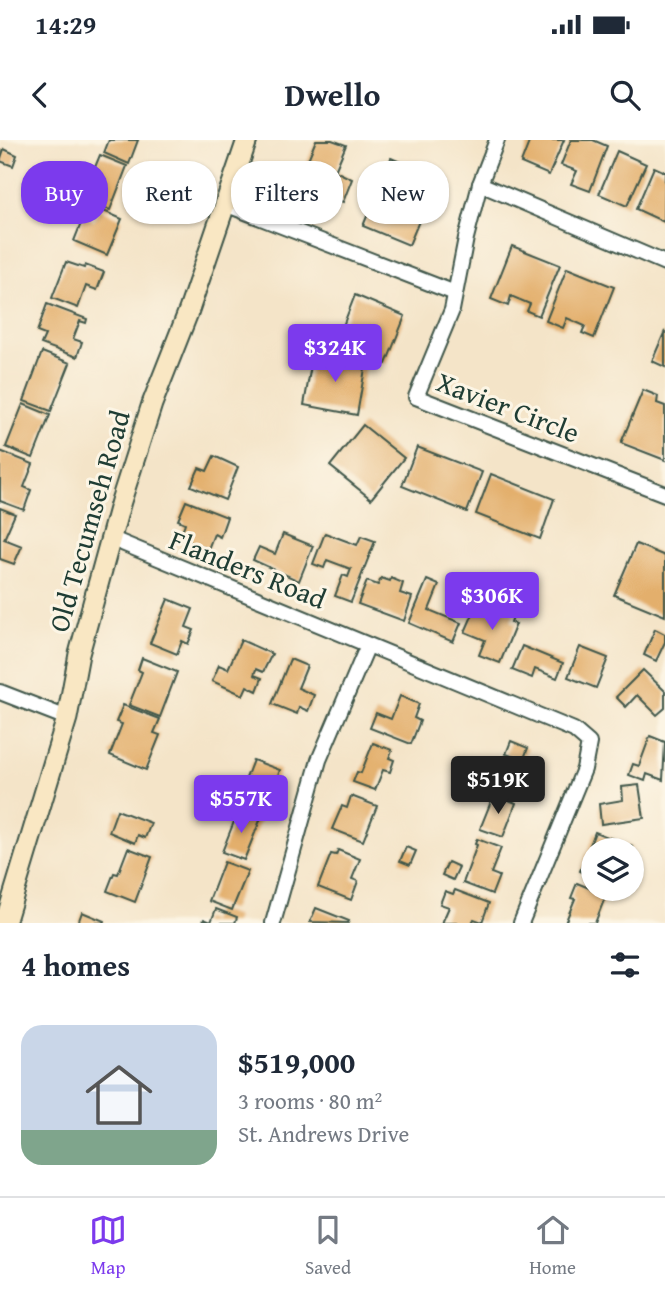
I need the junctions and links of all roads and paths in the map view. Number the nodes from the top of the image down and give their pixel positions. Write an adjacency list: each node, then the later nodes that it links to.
1 (247, 140): 4 (main road, Old Tecumseh Road)
2 (497, 140): 3 (street, Xavier Circle)
3 (480, 184): 5 (street); 6 (street, Xavier Circle)
4 (225, 204): 6 (street); 8 (main road, Old Tecumseh Road)
5 (665, 262)
6 (455, 293): 7 (street, Xavier Circle)
7 (665, 494)
8 (110, 538): 9 (street, Flanders Road); 11 (main road, Old Tecumseh Road)
9 (368, 645): 13 (street); 14 (street, Flanders Road)
10 (0, 692): 11 (street)
11 (67, 718): 12 (main road, Old Tecumseh Road)
12 (5, 923)
13 (273, 923)
14 (521, 923)

